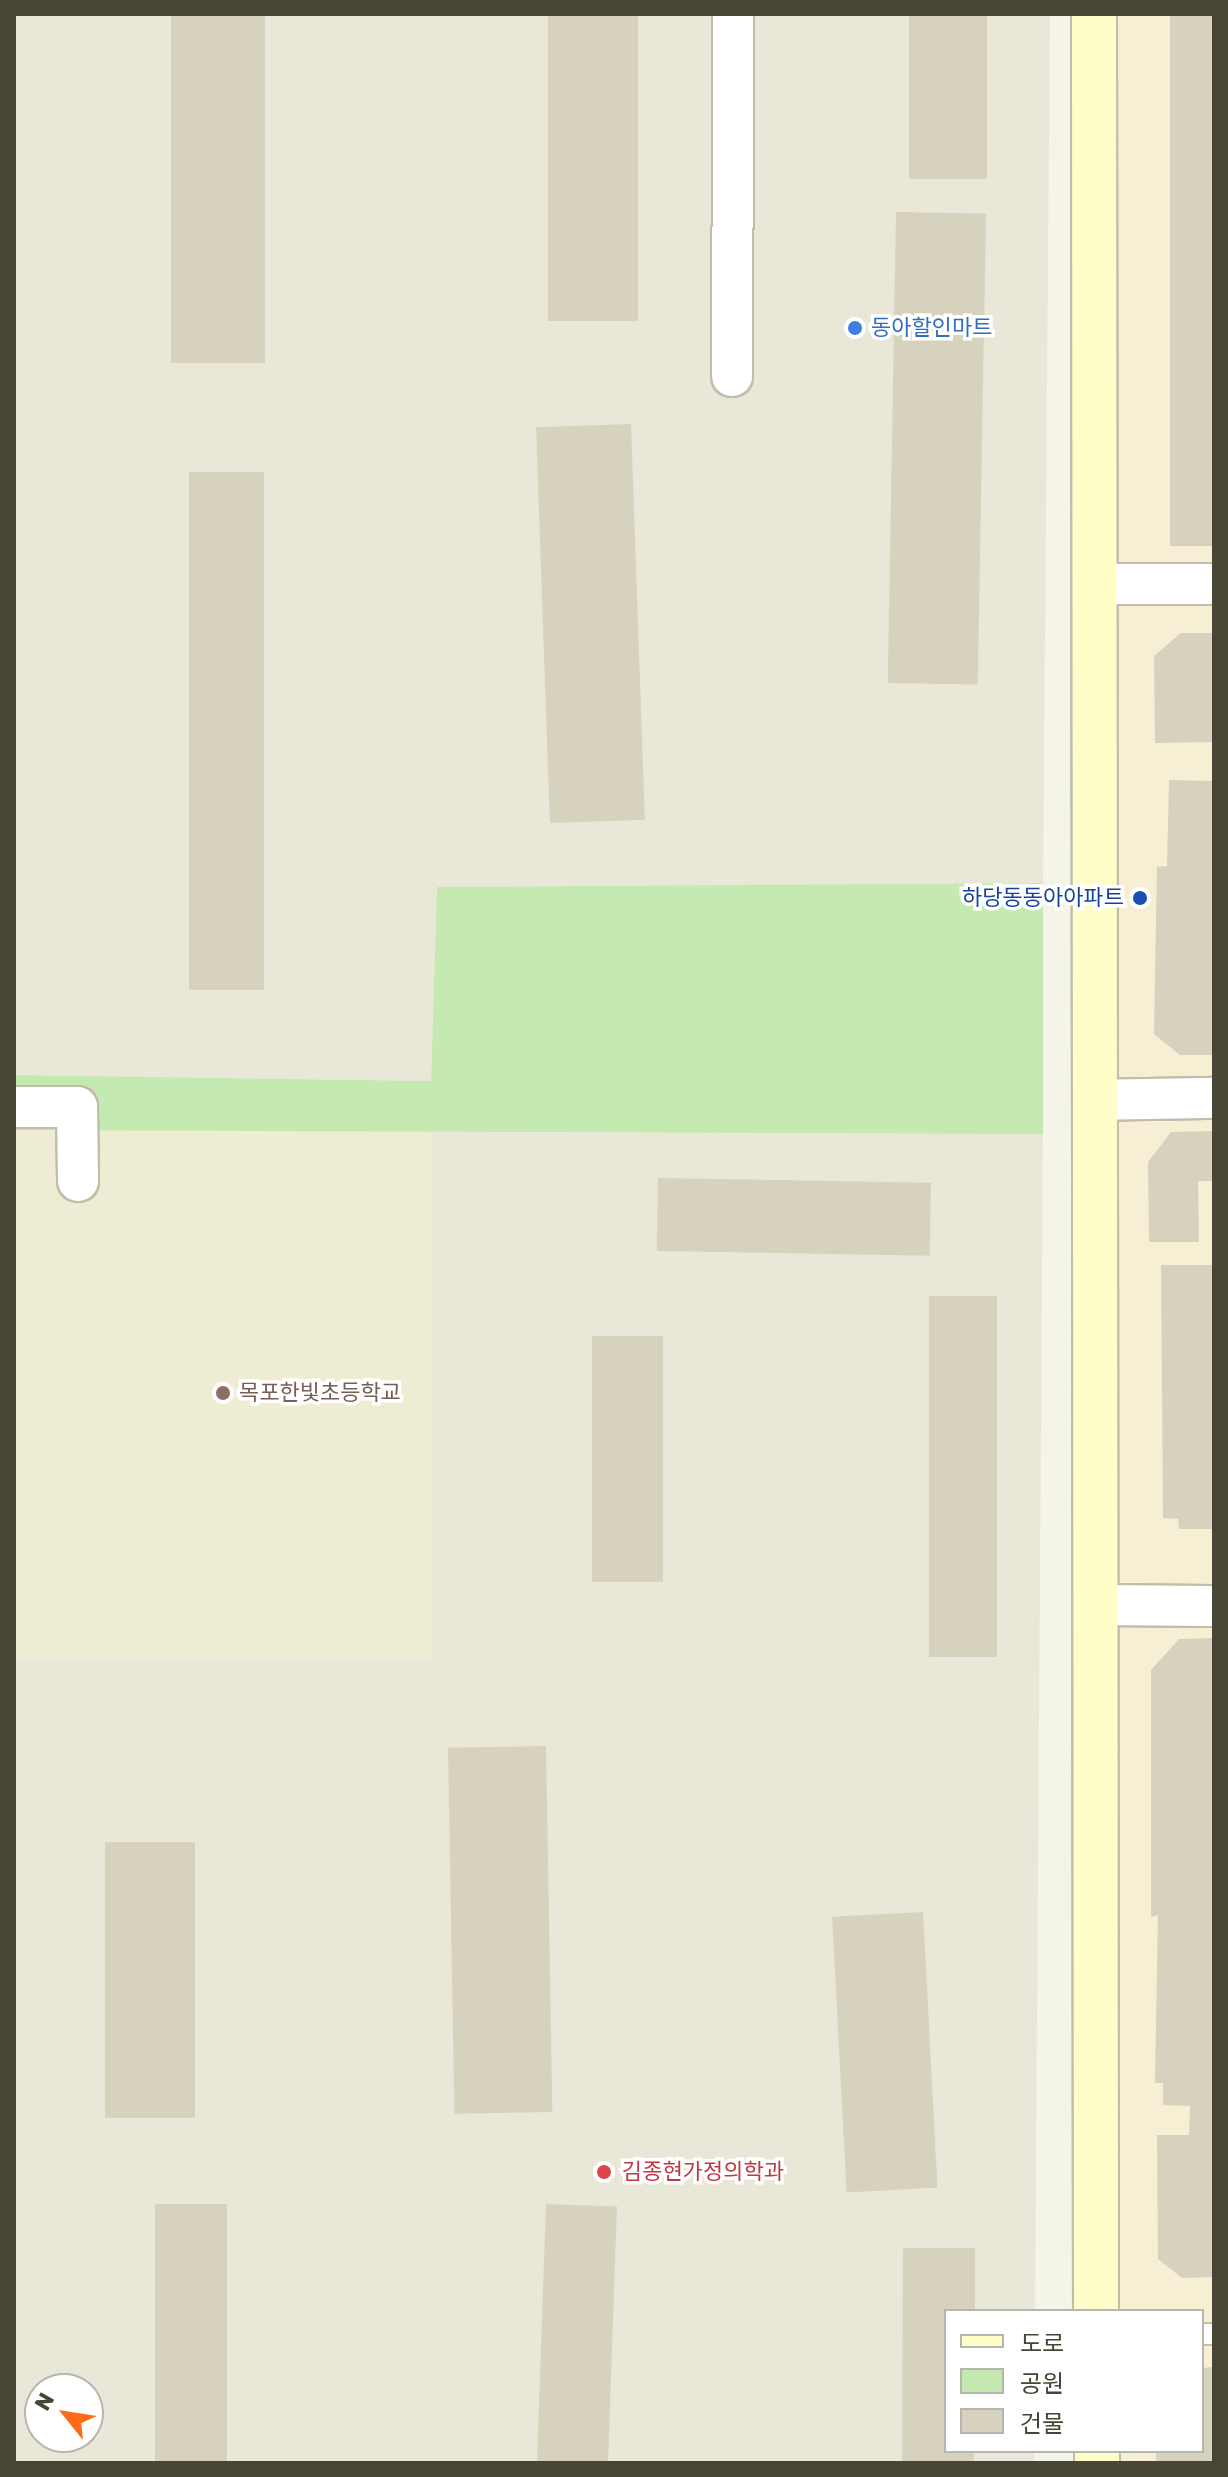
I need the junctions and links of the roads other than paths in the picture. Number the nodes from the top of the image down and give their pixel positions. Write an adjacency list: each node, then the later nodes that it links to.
1 (733, 14): 3 (street)
2 (1094, 14): 4 (street)
3 (732, 376)
4 (1094, 584): 5 (street); 7 (street)
5 (1214, 584)
6 (1214, 1098): 7 (street)
7 (1094, 1100): 10 (street)
8 (14, 1107): 9 (street)
9 (78, 1181)
10 (1096, 1605): 11 (street); 12 (street)
11 (1214, 1606)
12 (1096, 2309)

